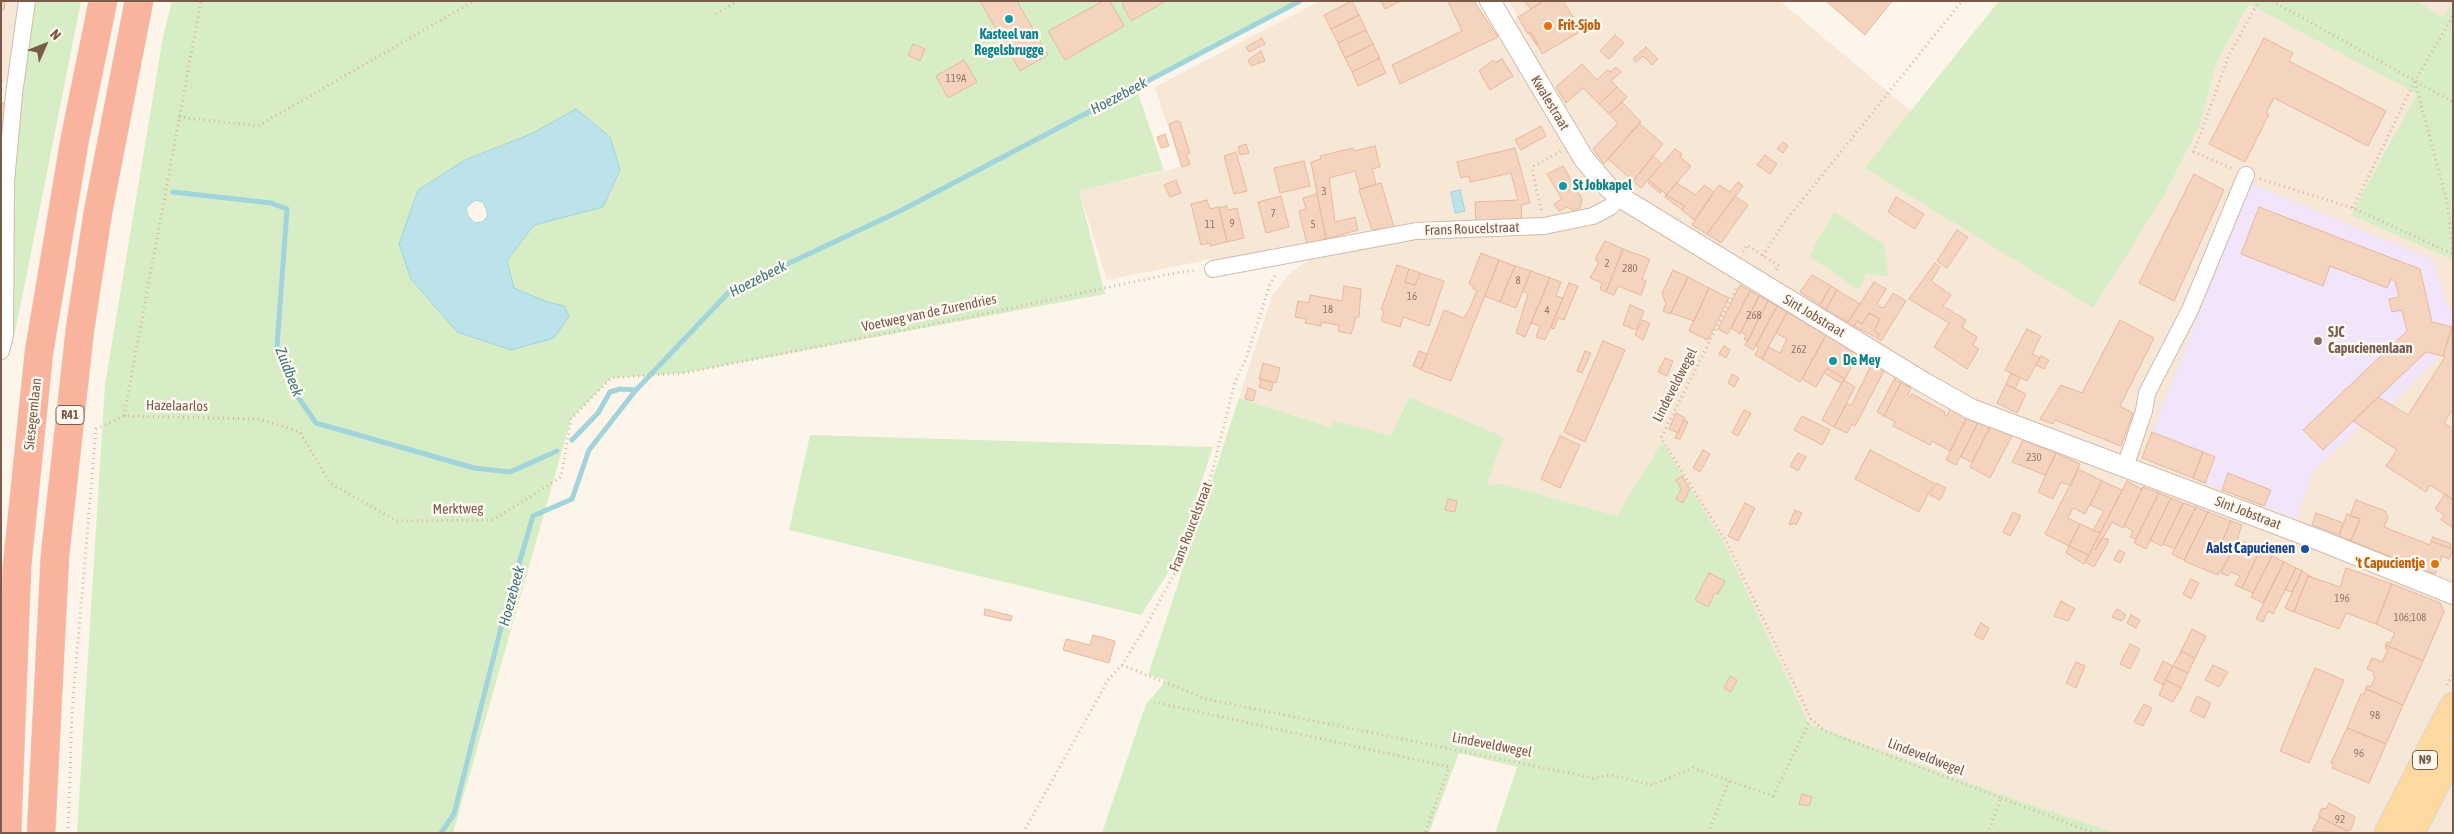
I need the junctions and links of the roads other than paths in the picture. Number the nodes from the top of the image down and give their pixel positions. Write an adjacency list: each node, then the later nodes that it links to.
1 (28, 1): 5 (street)
2 (103, 1): 14 (highway, Siesegemlaan)
3 (139, 1): 15 (highway, R41)
4 (1490, 1): 7 (street, Kwalestraat)
5 (8, 94): 9 (street)
6 (2246, 174): 10 (street)
7 (1620, 197): 8 (street, Frans Roucelstraat); 10 (street, Sint Jobstraat)
8 (1212, 269)
9 (1, 351)
10 (2126, 467): 11 (street, Sint Jobstraat)
11 (2453, 594)
12 (2453, 705): 16 (main road, N9)
13 (2453, 752): 17 (main road, N9)
14 (7, 833)
15 (41, 833)
16 (2387, 833)
17 (2412, 833)

